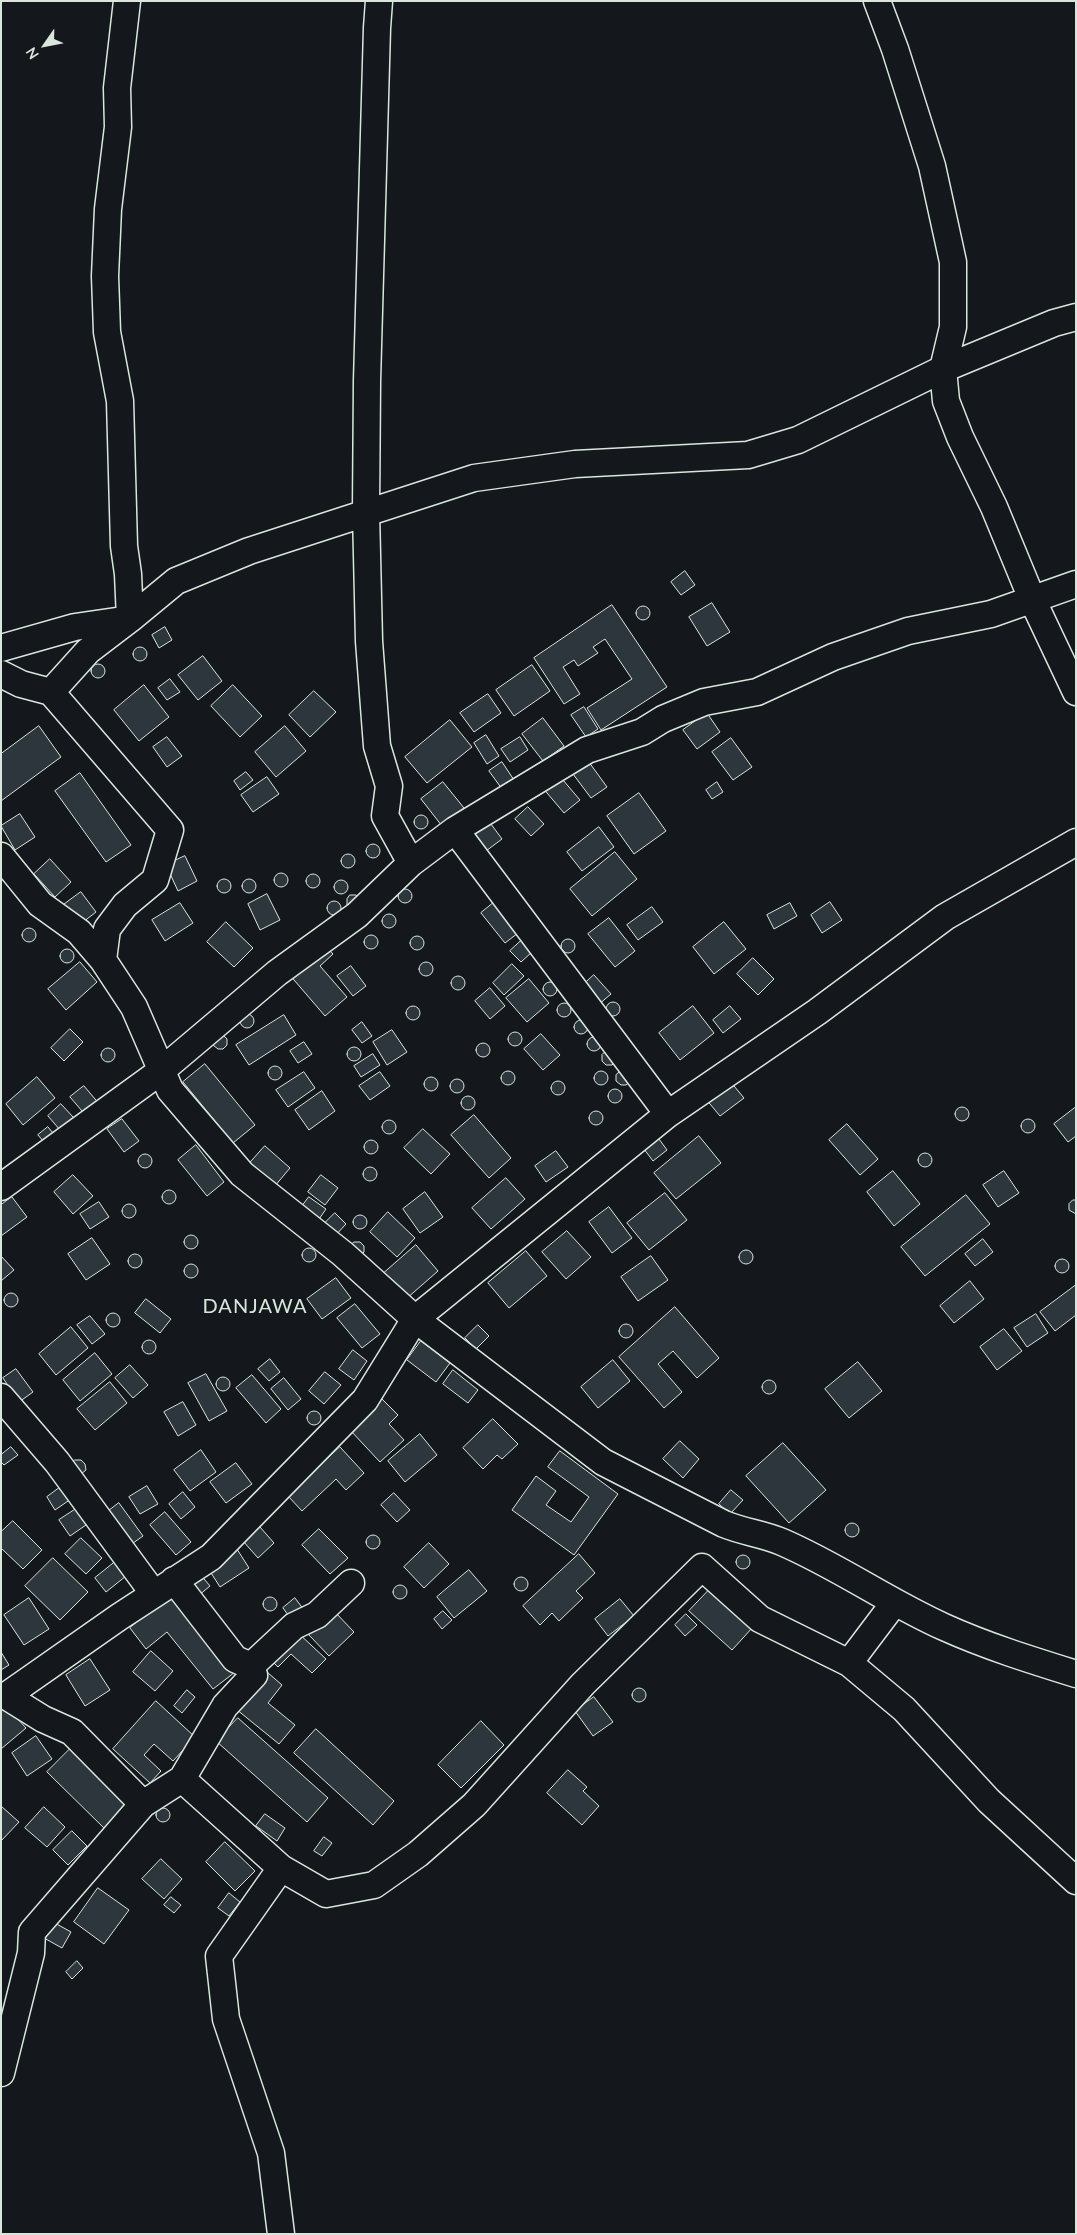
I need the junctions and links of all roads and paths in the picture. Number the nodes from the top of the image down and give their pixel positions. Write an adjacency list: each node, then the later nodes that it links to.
1 (127, 1): 9 (street)
2 (379, 1): 6 (street)
3 (877, 1): 5 (street)
4 (1076, 317): 5 (street)
5 (943, 369): 6 (street); 8 (street)
6 (366, 512): 9 (street); 17 (street)
7 (1076, 584): 8 (street)
8 (1032, 599): 13 (street); 14 (street)
9 (130, 620): 10 (street); 12 (street)
10 (1, 648)
11 (1, 674): 12 (street)
12 (51, 692): 18 (street)
13 (1076, 692)
14 (455, 830): 17 (street); 20 (street)
15 (1076, 842): 20 (street)
16 (1, 856): 18 (street)
17 (411, 863): 19 (street)
18 (103, 960): 19 (street)
19 (161, 1071): 21 (street); 22 (street)
20 (668, 1114): 22 (street)
21 (1, 1187)
22 (415, 1319): 25 (street); 26 (street)
23 (1, 1397): 25 (street)
24 (351, 1582): 28 (street)
25 (164, 1587): 28 (street); 30 (street)
26 (895, 1602): 27 (street); 29 (street)
27 (848, 1663): 33 (street); 34 (street)
28 (251, 1666): 31 (street)
29 (1076, 1674)
30 (3, 1697): 32 (street)
31 (182, 1779): 32 (street); 33 (street)
32 (143, 1804): 35 (street)
33 (280, 1868): 36 (street)
34 (1076, 1881)
35 (1, 2073)
36 (281, 2234)

